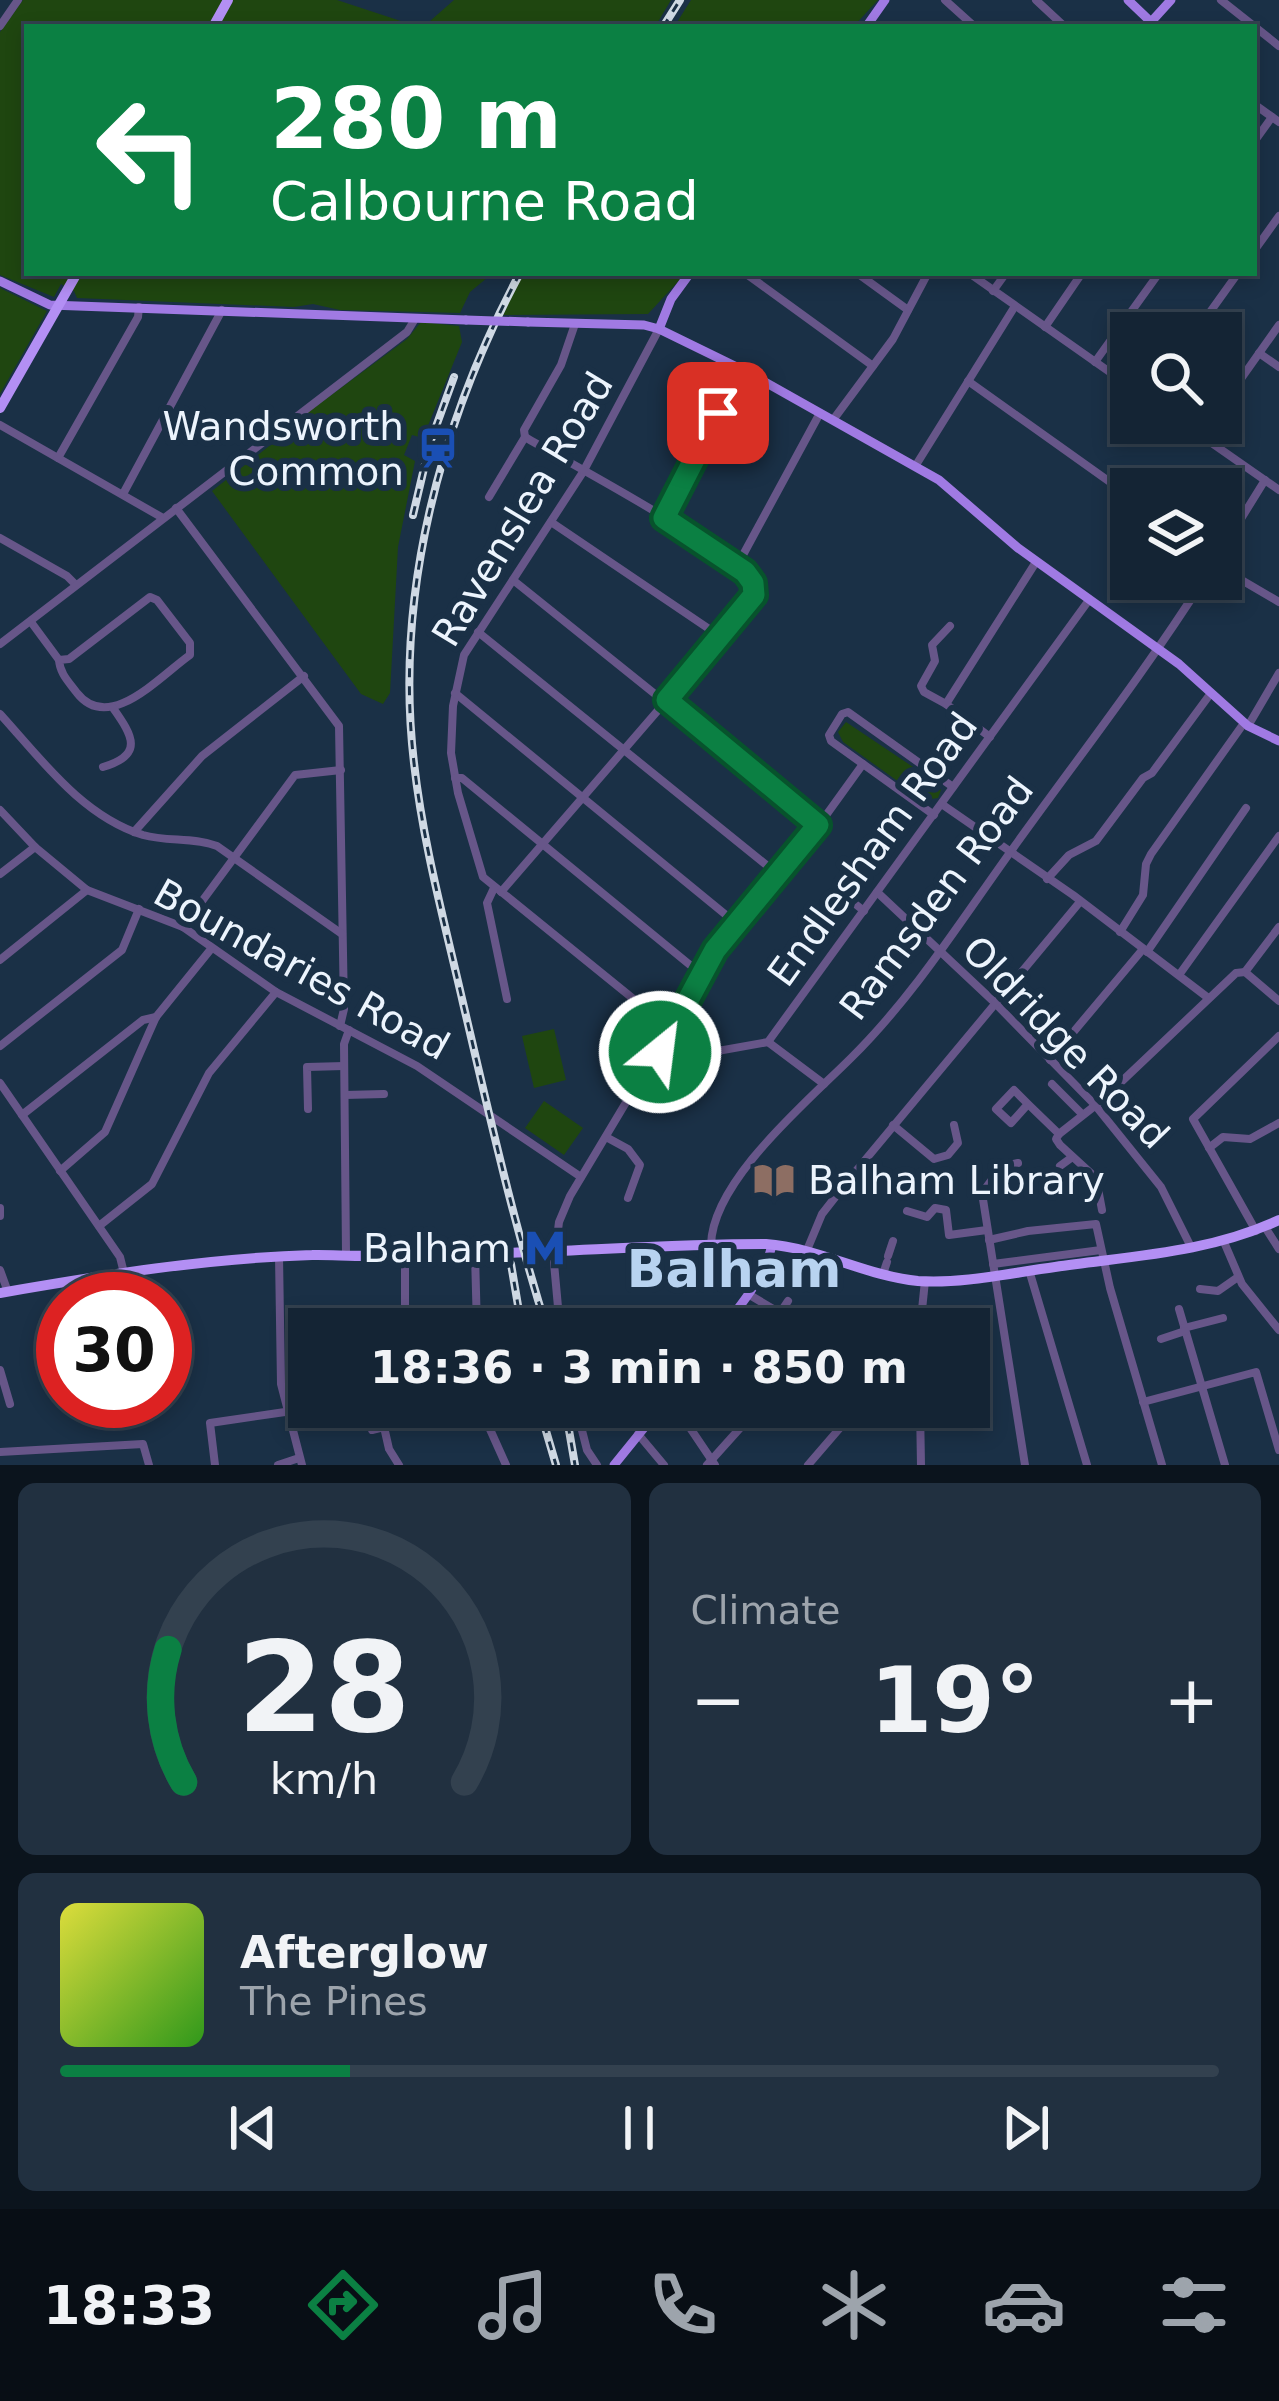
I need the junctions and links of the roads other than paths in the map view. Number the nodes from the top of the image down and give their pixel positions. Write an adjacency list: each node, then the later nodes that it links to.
1 (18, 0): 7 (street)
2 (945, 0): 8 (street)
3 (1036, 0): 9 (street)
4 (1128, 0): 10 (main road)
5 (1171, 0): 10 (main road)
6 (1221, 0): 11 (street)
7 (1, 22)
8 (972, 24)
9 (1062, 24)
10 (1154, 24)
11 (1251, 24)
12 (1279, 216): 13 (street)
13 (1257, 247)
14 (75, 276): 26 (highway)
15 (688, 276): 36 (main road)
16 (749, 276): 39 (street)
17 (861, 276): 30 (street)
18 (926, 276): 30 (street)
19 (973, 276): 25 (street)
20 (1004, 276): 25 (street)
21 (1080, 276): 35 (street)
22 (1157, 276): 38 (street)
23 (1236, 276): 31 (street)
24 (0, 281): 26 (main road)
25 (993, 291): 28 (street)
26 (59, 305): 27 (main road); 45 (highway)
27 (139, 305): 29 (main road); 51 (street)
28 (1015, 306): 35 (street); 44 (street)
29 (223, 309): 32 (main road); 57 (street)
30 (908, 310): 39 (street)
31 (1210, 312)
32 (415, 319): 33 (main road, bridge); 59 (street)
33 (575, 324): 36 (main road); 49 (street)
34 (1279, 325): 37 (street)
35 (1045, 327): 38 (street)
36 (659, 329): 41 (main road); 53 (street, Ravenslea Road)
37 (1259, 353): 40 (street); 43 (street)
38 (1095, 362): 42 (street)
39 (873, 366): 47 (street)
40 (1279, 367)
41 (740, 369): 46 (main road); 62 (street)
42 (1110, 372)
43 (1242, 377)
44 (968, 380): 52 (street); 55 (street)
45 (0, 408)
46 (820, 412): 47 (main road); 66 (street)
47 (833, 420): 52 (main road)
48 (0, 425): 51 (street)
49 (525, 437): 53 (street); 58 (street)
50 (1213, 444): 54 (street)
51 (58, 458): 57 (street)
52 (916, 465): 65 (main road)
53 (583, 472): 62 (street); 63 (street, Ravenslea Road)
54 (1265, 480): 56 (street); 60 (street)
55 (1110, 482)
56 (1279, 490)
57 (123, 494): 61 (street)
58 (489, 497)
59 (176, 508): 61 (street); 81 (street)
60 (1242, 517)
61 (163, 518): 69 (street)
62 (664, 518): 66 (street)
63 (551, 523): 67 (street, Ravenslea Road); 76 (street)
64 (0, 538): 69 (street)
65 (1036, 562): 70 (main road); 85 (street)
66 (737, 566): 76 (street)
67 (513, 580): 75 (street, Ravenslea Road); 84 (street)
68 (1242, 580): 72 (street)
69 (76, 585): 73 (street)
70 (1089, 600): 78 (main road); 89 (street, Endlesham Road)
71 (1190, 600): 78 (street, Ramsden Road)
72 (1279, 602)
73 (31, 622): 77 (street); 79 (street)
74 (950, 626): 85 (street)
75 (478, 632): 83 (street, Ravenslea Road); 91 (street)
76 (721, 637): 84 (street)
77 (0, 644)
78 (1158, 650): 82 (main road); 107 (street, Ramsden Road)
79 (59, 660): 86 (street); 86 (street)
80 (1279, 673): 88 (street)
81 (304, 676): 94 (street); 103 (street)
82 (1211, 692): 88 (main road); 111 (street)
83 (455, 693): 95 (street, Ravenslea Road); 97 (street)
84 (667, 700): 91 (street); 102 (street)
85 (946, 704): 89 (street)
86 (113, 708): 93 (street)
87 (0, 714): 103 (street)
88 (1246, 725): 90 (main road); 122 (street)
89 (990, 737): 96 (street, Endlesham Road)
90 (1279, 742)
91 (626, 748): 97 (street); 110 (street)
92 (863, 764): 96 (street); 101 (street); 102 (street)
93 (103, 767)
94 (341, 770): 108 (street); 123 (street)
95 (455, 778): 105 (street); 113 (street, Ravenslea Road)
96 (953, 787): 98 (street, Endlesham Road)
97 (583, 796): 105 (street); 119 (street)
98 (943, 805): 101 (street, Endlesham Road); 107 (street)
99 (1246, 808): 125 (street)
100 (0, 810): 106 (street, Boundaries Road)
101 (934, 815): 114 (street, Endlesham Road)
102 (818, 825): 110 (street)
103 (134, 832): 108 (street)
104 (1279, 836): 130 (street)
105 (542, 843): 113 (street); 129 (street)
106 (35, 847): 109 (street); 112 (street, Boundaries Road)
107 (1010, 852): 111 (street); 126 (street, Ramsden Road)
108 (233, 857): 120 (street); 123 (street)
109 (0, 874)
110 (780, 876): 119 (street)
111 (1048, 879): 116 (street)
112 (87, 890): 117 (street, Boundaries Road); 127 (street)
113 (498, 890): 133 (street, Ravenslea Road); 138 (street)
114 (877, 892): 118 (street, Endlesham Road); 126 (street, Oldridge Road)
115 (844, 895): 118 (street)
116 (1078, 903): 122 (street); 135 (street)
117 (139, 909): 120 (street, Boundaries Road); 141 (street)
118 (864, 911): 140 (street, Endlesham Road)
119 (737, 924): 129 (street)
120 (183, 927): 124 (street, Boundaries Road)
121 (1279, 928): 128 (street)
122 (1120, 932): 125 (street)
123 (343, 934): 137 (street)
124 (211, 949): 131 (street, Boundaries Road); 136 (street)
125 (1145, 951): 130 (street); 143 (street)
126 (939, 952): 135 (street, Oldridge Road); 146 (street, Ramsden Road)
127 (0, 960)
128 (1245, 972): 132 (street); 134 (street)
129 (701, 974): 138 (street)
130 (1179, 975): 132 (street)
131 (276, 992): 137 (street, Boundaries Road); 170 (street)
132 (1208, 997): 151 (street)
133 (507, 999)
134 (1279, 1001)
135 (994, 1004): 143 (street, Oldridge Road); 156 (street)
136 (156, 1017): 154 (street); 164 (street)
137 (344, 1028): 144 (street); 165 (street, Boundaries Road)
138 (673, 1031): 142 (street)
139 (1279, 1036): 160 (street)
140 (768, 1042): 142 (street, Endlesham Road); 146 (street)
141 (0, 1046)
142 (659, 1058): 159 (street)
143 (1050, 1060): 151 (street, Oldridge Road)
144 (344, 1066): 149 (street); 152 (street)
145 (0, 1084): 154 (street)
146 (824, 1084): 175 (street, Ramsden Road)
147 (1052, 1084): 153 (street)
148 (384, 1094): 149 (street)
149 (345, 1095): 182 (street)
150 (1028, 1104): 158 (street)
151 (1095, 1105): 153 (street); 177 (street, Oldridge Road)
152 (308, 1108)
153 (1082, 1114): 158 (street)
154 (22, 1115): 164 (street)
155 (1279, 1123): 160 (street)
156 (893, 1125): 157 (street); 180 (street)
157 (954, 1125)
158 (1059, 1134): 161 (street)
159 (606, 1136): 165 (street); 166 (street)
160 (1209, 1148): 171 (street)
161 (1071, 1158): 163 (street); 167 (street)
162 (1018, 1163): 172 (street)
163 (1060, 1166)
164 (61, 1171): 170 (street)
165 (581, 1177): 178 (street)
166 (628, 1198)
167 (1102, 1210)
168 (907, 1211): 172 (street)
169 (1279, 1220): 171 (highway)
170 (98, 1226): 190 (street)
171 (1260, 1229): 174 (highway); 179 (street)
172 (988, 1235): 184 (street); 188 (street)
173 (893, 1241): 186 (street)
174 (1224, 1242): 177 (highway); 192 (street)
175 (711, 1245): 176 (highway); 178 (highway)
176 (772, 1245): 180 (highway); 197 (main road)
177 (1191, 1247): 184 (highway)
178 (554, 1249): 183 (highway); 201 (street)
179 (1279, 1249)
180 (807, 1250): 186 (highway)
181 (399, 1253): 182 (highway); 183 (highway); 199 (street)
182 (346, 1254): 185 (highway)
183 (475, 1254): 200 (street)
184 (1102, 1255): 188 (street); 189 (highway); 213 (street)
185 (279, 1256): 191 (highway); 215 (street)
186 (886, 1264): 193 (highway)
187 (0, 1270): 196 (street)
188 (994, 1270): 189 (highway); 193 (highway); 239 (street)
189 (1029, 1270): 240 (street)
190 (124, 1272)
191 (131, 1272)
192 (1238, 1277): 195 (street); 209 (street)
193 (925, 1281): 205 (street)
194 (36, 1288): 196 (highway)
195 (1200, 1289)
196 (4, 1293)
197 (748, 1294): 202 (main road); 203 (street)
198 (788, 1301): 204 (street)
199 (403, 1308)
200 (476, 1308)
201 (558, 1308)
202 (738, 1308)
203 (772, 1308)
204 (783, 1308)
205 (922, 1308)
206 (1179, 1310): 208 (street)
207 (1223, 1318): 208 (street)
208 (1185, 1330): 210 (street); 212 (street)
209 (1279, 1330)
210 (1161, 1339)
211 (0, 1370): 214 (street)
212 (1202, 1385): 213 (street); 225 (street); 242 (street)
213 (1143, 1402): 241 (street)
214 (10, 1404)
215 (285, 1412): 227 (street); 230 (street)
216 (489, 1428): 233 (street)
217 (581, 1428): 234 (street)
218 (643, 1428): 224 (main road)
219 (689, 1428): 228 (street)
220 (741, 1428): 228 (street)
221 (840, 1428): 237 (street)
222 (920, 1428): 238 (street)
223 (372, 1430): 232 (street)
224 (638, 1434): 235 (main road); 236 (street)
225 (1279, 1450)
226 (0, 1452): 229 (street)
227 (300, 1461): 231 (street)
228 (711, 1463)
229 (149, 1465)
230 (215, 1465)
231 (278, 1465)
232 (399, 1465)
233 (506, 1465)
234 (598, 1465)
235 (614, 1465)
236 (664, 1465)
237 (808, 1465)
238 (921, 1465)
239 (1025, 1465)
240 (1087, 1465)
241 (1162, 1465)
242 (1225, 1465)

